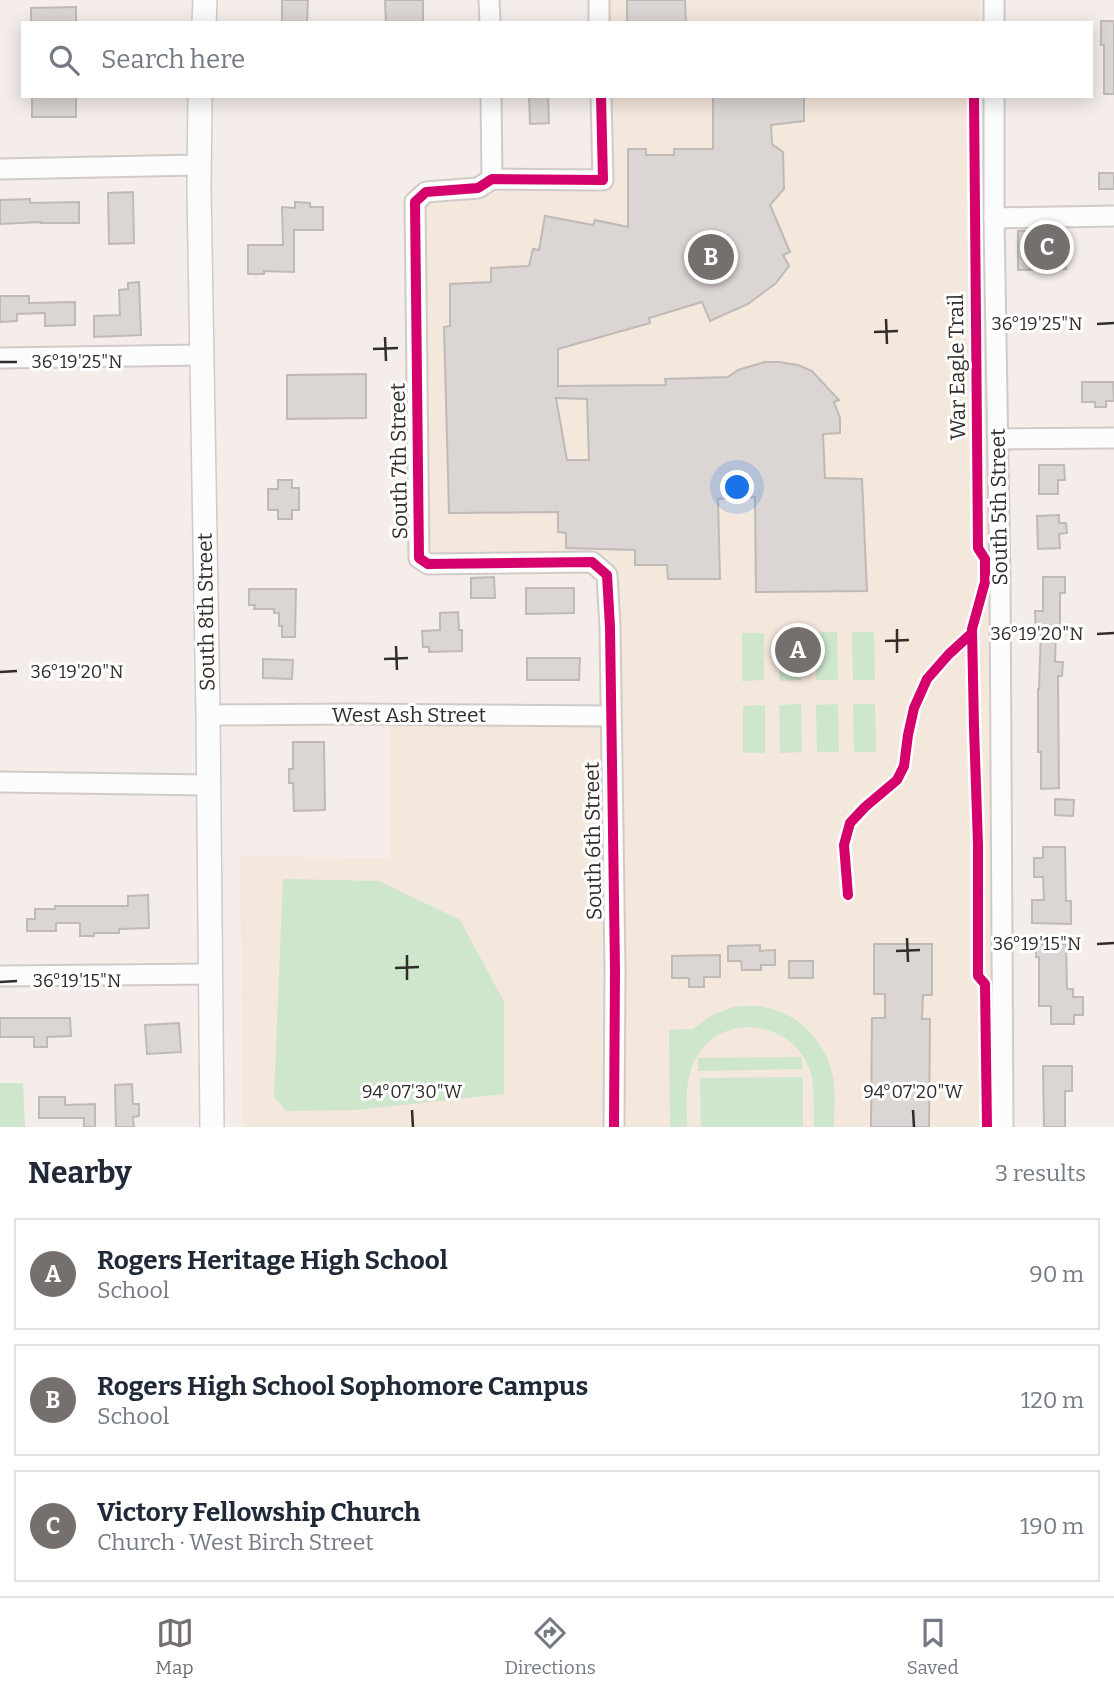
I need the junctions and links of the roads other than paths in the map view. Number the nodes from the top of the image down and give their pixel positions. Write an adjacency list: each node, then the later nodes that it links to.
1 (205, 0): 5 (main road)
2 (489, 0): 6 (street)
3 (599, 0): 7 (street)
4 (994, 0): 8 (street)
5 (204, 21)
6 (489, 21)
7 (599, 21)
8 (994, 21)
9 (200, 98): 13 (main road, South 8th Street)
10 (491, 98): 15 (street)
11 (601, 98): 15 (street)
12 (994, 98): 17 (street, South 5th Street)
13 (199, 165): 14 (street); 18 (main road, South 8th Street)
14 (0, 169)
15 (492, 179): 22 (street, South 7th Street)
16 (1114, 216): 17 (street)
17 (994, 218): 21 (street, South 5th Street)
18 (202, 355): 19 (street); 23 (main road, South 8th Street)
19 (0, 358)
20 (1114, 438): 21 (street)
21 (999, 439): 31 (street, South 5th Street)
22 (592, 562): 24 (street, South 6th Street)
23 (208, 715): 24 (street, West Ash Street); 26 (main road, South 8th Street)
24 (611, 716): 30 (street, South 6th Street)
25 (0, 782): 26 (street)
26 (208, 785): 27 (main road, South 8th Street)
27 (211, 974): 28 (street); 29 (main road, South 8th Street)
28 (0, 976)
29 (212, 1127)
30 (614, 1127)
31 (1003, 1127)

